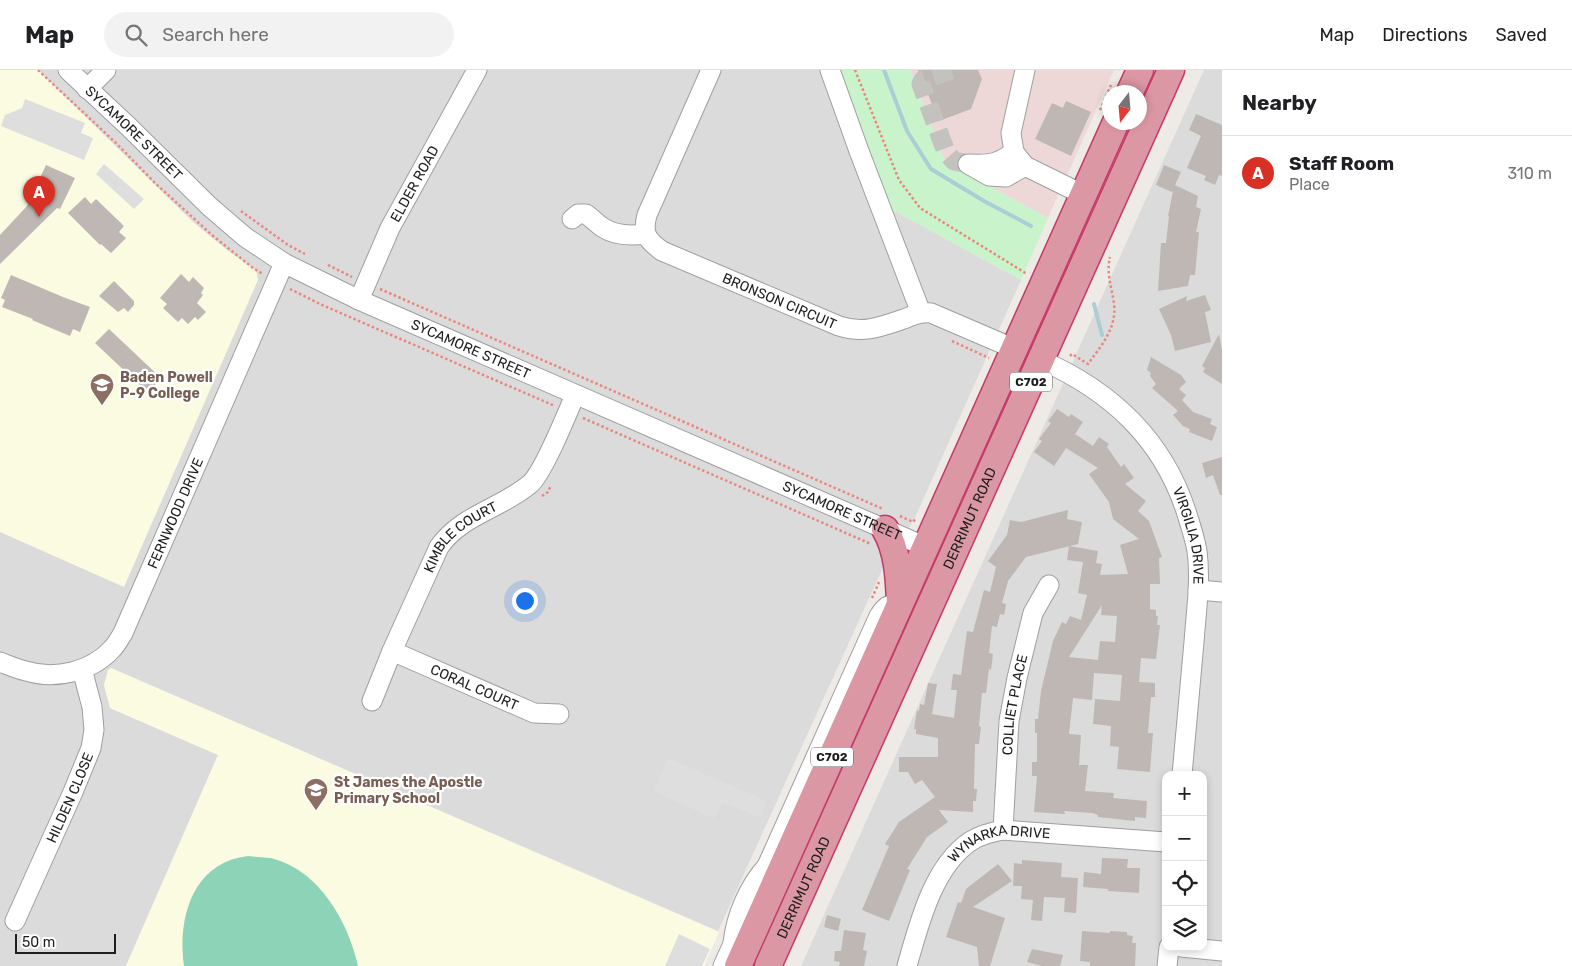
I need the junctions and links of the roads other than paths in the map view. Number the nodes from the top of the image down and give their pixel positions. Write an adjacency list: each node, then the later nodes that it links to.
1 (68, 70): 10 (street, SYCAMORE STREET)
2 (106, 70): 10 (street)
3 (477, 70): 17 (street, ELDER ROAD)
4 (711, 70): 15 (street)
5 (830, 70): 18 (street)
6 (1025, 70): 12 (street)
7 (1140, 70): 9 (highway)
8 (1171, 70): 13 (highway, DERRIMUT ROAD / C702)
9 (1133, 85)
10 (87, 89): 16 (street, SYCAMORE STREET)
11 (1112, 130): 12 (highway, DERRIMUT ROAD / C702)
12 (1084, 195): 13 (highway); 19 (highway, DERRIMUT ROAD / C702)
13 (1110, 206): 20 (highway, DERRIMUT ROAD / C702)
14 (572, 219): 15 (street)
15 (646, 234): 18 (street, BRONSON CIRCUIT)
16 (284, 263): 17 (street, SYCAMORE STREET); 31 (street, FERNWOOD DRIVE)
17 (363, 292): 21 (street, SYCAMORE STREET)
18 (921, 313): 19 (street, BRONSON CIRCUIT)
19 (1015, 349): 20 (highway); 23 (highway, DERRIMUT ROAD / C702)
20 (1041, 360): 24 (highway, DERRIMUT ROAD / C702); 26 (street, VIRGILIA DRIVE)
21 (575, 395): 22 (street, SYCAMORE STREET); 29 (street, KIMBLE COURT)
22 (889, 518): 23 (street, SYCAMORE STREET); 28 (highway)
23 (926, 547): 24 (highway); 28 (highway, DERRIMUT ROAD / C702)
24 (951, 558): 35 (highway, DERRIMUT ROAD / C702)
25 (1048, 585): 37 (street, COLLIET PLACE)
26 (1198, 590): 27 (street); 34 (street, VIRGILIA DRIVE)
27 (1222, 592)
28 (900, 606): 36 (highway, DERRIMUT ROAD / C702); 39 (street)
29 (392, 651): 32 (street, KIMBLE COURT); 33 (street, CORAL COURT)
30 (0, 662): 31 (street, FERNWOOD DRIVE)
31 (82, 669): 41 (street, HILDEN CLOSE)
32 (372, 701)
33 (559, 714)
34 (1182, 771)
35 (852, 779): 36 (highway); 47 (highway, DERRIMUT ROAD / C702)
36 (811, 805): 40 (highway, DERRIMUT ROAD / C702)
37 (1003, 830): 38 (street, WYNARKA DRIVE); 48 (street, WYNARKA DRIVE)
38 (1162, 842)
39 (767, 866): 40 (street); 45 (street)
40 (766, 903): 45 (highway, DERRIMUT ROAD / C702)
41 (15, 921)
42 (1207, 950): 44 (street)
43 (1169, 951): 49 (street)
44 (1222, 951)
45 (736, 954): 46 (street)
46 (723, 966)
47 (768, 966)
48 (907, 966)
49 (1168, 966)

